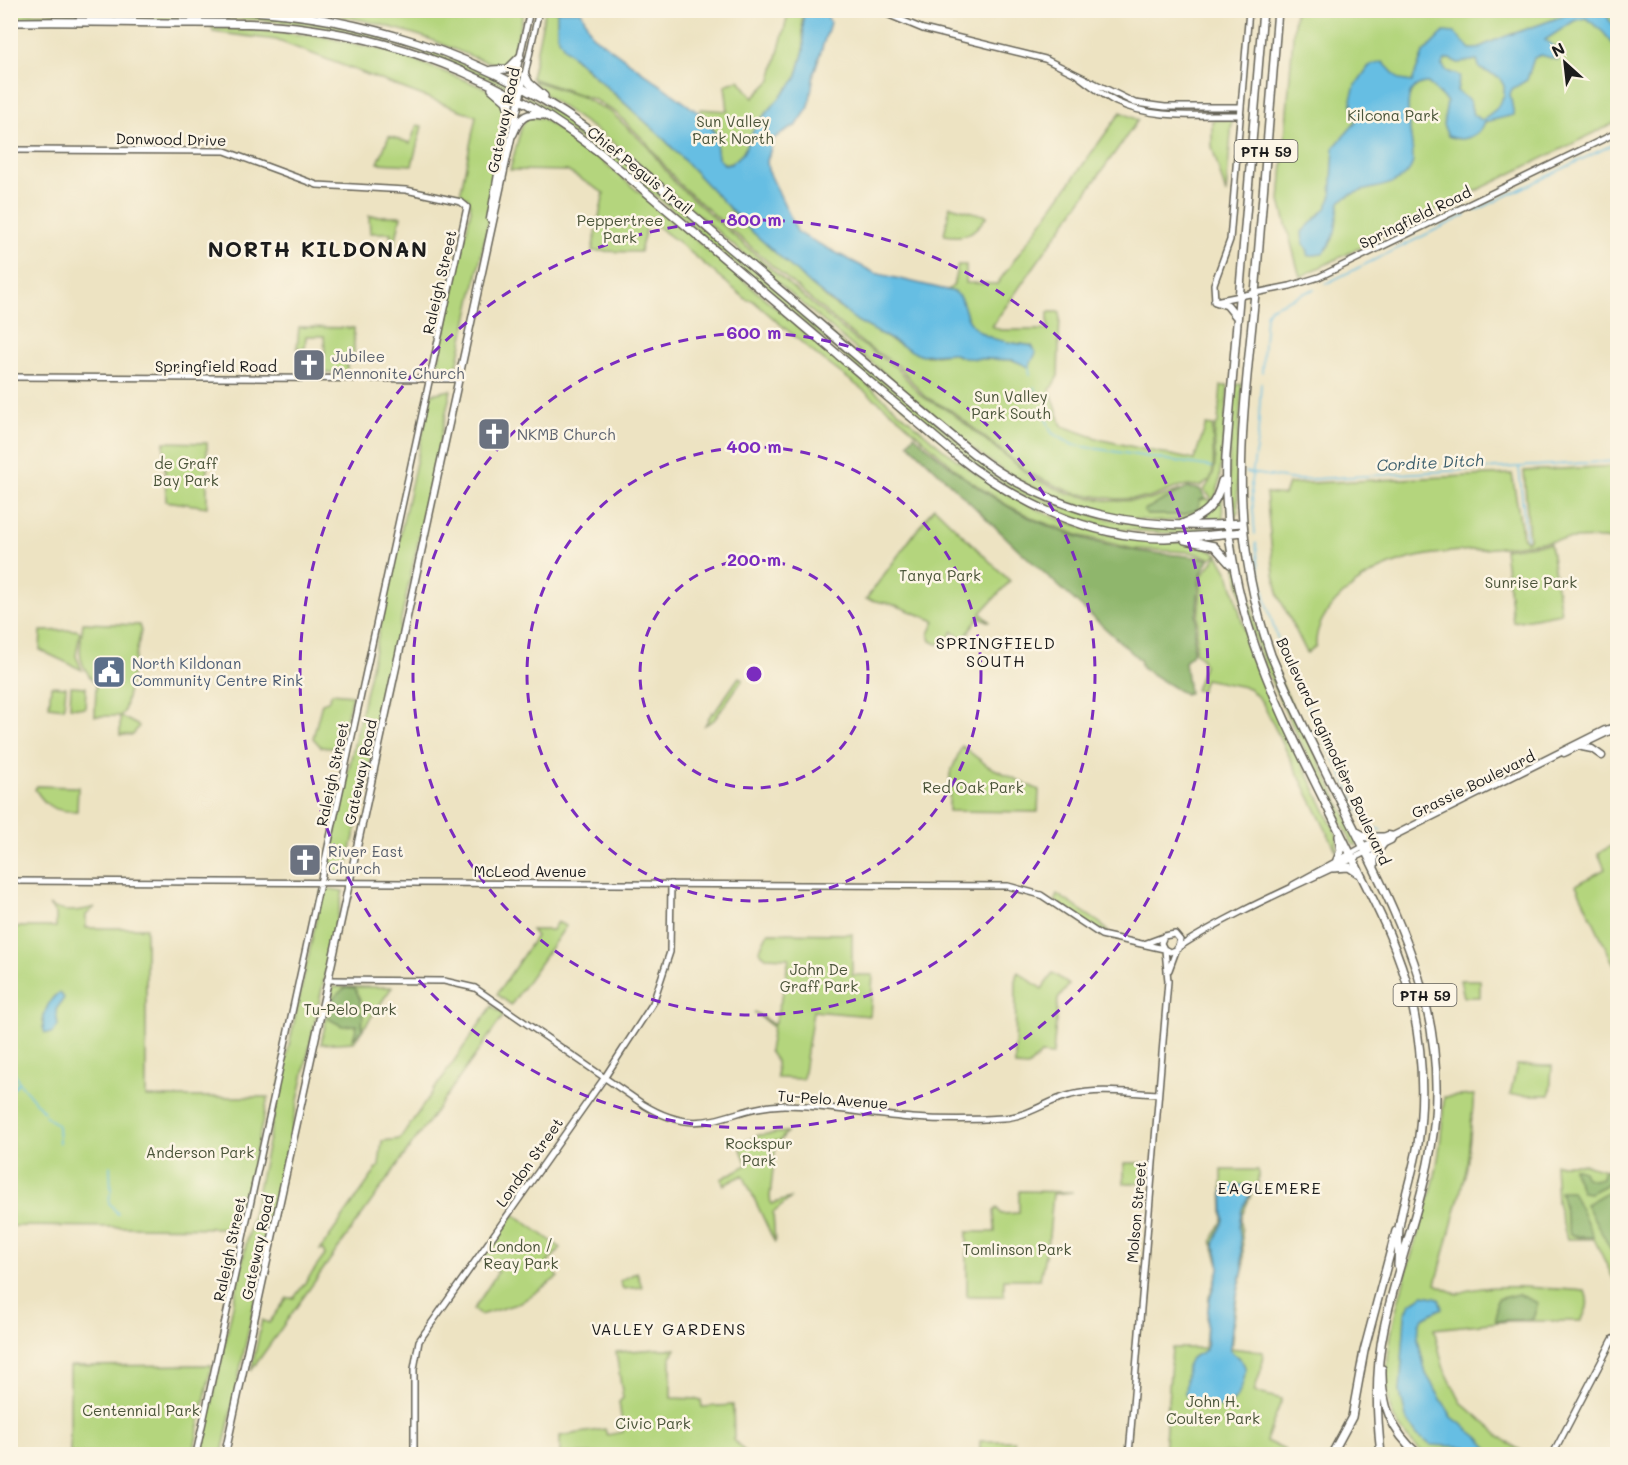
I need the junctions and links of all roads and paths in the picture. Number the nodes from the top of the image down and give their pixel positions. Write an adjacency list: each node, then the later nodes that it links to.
1 (232, 10): 10 (main road, Chief Peguis Trail)
2 (530, 10): 9 (street, Gateway Road)
3 (539, 10): 12 (street, Gateway Road)
4 (877, 10): 11 (street)
5 (1249, 10): 19 (street)
6 (1263, 10): 29 (main road, Boulevard Lagimodière Boulevard / PTH 59)
7 (1278, 10): 28 (main road, Boulevard Lagimodière Boulevard / PTH 59)
8 (10, 22): 13 (main road, Chief Peguis Trail)
9 (520, 57): 10 (main road); 14 (street, Gateway Road)
10 (486, 69): 14 (main road, Chief Peguis Trail)
11 (1069, 70): 19 (street); 21 (street)
12 (525, 75): 15 (street, Gateway Road); 18 (main road)
13 (483, 81): 16 (main road, Chief Peguis Trail); 20 (main road)
14 (514, 84): 15 (main road, Chief Peguis Trail); 16 (main road, Gateway Road)
15 (522, 88): 17 (main road, Gateway Road); 18 (main road, Chief Peguis Trail)
16 (512, 96): 17 (main road, Chief Peguis Trail); 20 (main road, Gateway Road)
17 (520, 100): 22 (main road, Chief Peguis Trail); 24 (main road, Gateway Road)
18 (554, 107): 38 (main road, Chief Peguis Trail)
19 (1241, 107): 21 (street)
20 (509, 109): 27 (main road, Gateway Road)
21 (1241, 115): 30 (street)
22 (547, 116): 24 (main road); 41 (main road, Chief Peguis Trail)
23 (1617, 132): 28 (street, Springfield Road)
24 (513, 134): 27 (main road, Gateway Road)
25 (10, 150): 26 (street, Donwood Drive)
26 (466, 205): 33 (street, Raleigh Street)
27 (489, 234): 34 (main road, Gateway Road)
28 (1255, 292): 29 (street, Springfield Road); 36 (main road, Boulevard Lagimodière Boulevard / PTH 59)
29 (1239, 295): 30 (street, Springfield Road); 31 (main road, Boulevard Lagimodière Boulevard / PTH 59)
30 (1215, 301): 31 (main road)
31 (1237, 319): 35 (main road, Boulevard Lagimodière Boulevard / PTH 59)
32 (10, 377): 33 (street, Springfield Road)
33 (429, 379): 34 (street, Springfield Road); 57 (street, Raleigh Street)
34 (457, 379): 58 (main road, Gateway Road)
35 (1226, 470): 37 (main road, Boulevard Lagimodière Boulevard / PTH 59); 38 (main road)
36 (1242, 523): 37 (main road, Chief Peguis Trail); 39 (main road, Boulevard Lagimodière Boulevard / PTH 59)
37 (1227, 524): 38 (main road, Chief Peguis Trail); 40 (main road, Boulevard Lagimodière Boulevard / PTH 59)
38 (1177, 526)
39 (1243, 532): 40 (main road, Chief Peguis Trail); 48 (main road, Boulevard Lagimodière Boulevard / PTH 59)
40 (1228, 534): 41 (main road, Chief Peguis Trail); 42 (main road, Boulevard Lagimodière Boulevard / PTH 59)
41 (1164, 538): 42 (main road)
42 (1233, 572): 47 (main road, Boulevard Lagimodière Boulevard / PTH 59)
43 (1616, 727): 44 (main road, Grassie Boulevard); 45 (main road, Grassie Boulevard)
44 (1581, 747): 45 (main road, Grassie Boulevard); 46 (main road)
45 (1564, 753): 49 (main road, Grassie Boulevard)
46 (1602, 756)
47 (1337, 824): 51 (main road, Boulevard Lagimodière Boulevard / PTH 59); 52 (main road)
48 (1354, 827): 49 (main road); 50 (main road, Boulevard Lagimodière Boulevard / PTH 59)
49 (1384, 841): 50 (main road, Grassie Boulevard); 54 (main road)
50 (1365, 849): 51 (street, Grassie Boulevard); 54 (main road, Boulevard Lagimodière Boulevard / PTH 59)
51 (1352, 856): 52 (street, Grassie Boulevard); 53 (street, Grassie Boulevard); 56 (main road, Boulevard Lagimodière Boulevard / PTH 59)
52 (1337, 860): 60 (street, Grassie Boulevard)
53 (1333, 868): 56 (main road); 60 (street, Grassie Boulevard)
54 (1378, 877): 72 (main road, Boulevard Lagimodière Boulevard / PTH 59)
55 (10, 881): 57 (street, McLeod Avenue)
56 (1364, 881): 71 (main road, Boulevard Lagimodière Boulevard / PTH 59)
57 (320, 883): 58 (street, McLeod Avenue); 75 (street, Raleigh Street)
58 (348, 883): 59 (street, McLeod Avenue); 68 (main road, Gateway Road)
59 (671, 884): 64 (street, McLeod Avenue); 69 (street, London Street)
60 (1286, 889): 61 (street, Grassie Boulevard)
61 (1199, 934): 62 (street, Grassie Boulevard); 65 (street, Grassie Boulevard)
62 (1177, 935): 63 (street); 65 (street)
63 (1163, 937): 64 (street); 66 (street)
64 (1142, 944): 66 (street)
65 (1179, 948): 66 (street); 67 (street, Molson Street)
66 (1165, 950): 67 (street, Molson Street)
67 (1168, 971): 70 (street, Molson Street)
68 (327, 980): 69 (street, Tu-Pelo Avenue); 76 (main road, Gateway Road)
69 (605, 1077): 70 (street, Tu-Pelo Avenue); 77 (street, London Street)
70 (1158, 1094): 78 (street, Molson Street)
71 (1403, 1209): 72 (main road, Boulevard Lagimodière Boulevard / PTH 59); 79 (main road)
72 (1398, 1276): 73 (main road, Boulevard Lagimodière Boulevard / PTH 59)
73 (1383, 1329): 80 (main road, Boulevard Lagimodière Boulevard / PTH 59); 81 (main road)
74 (1615, 1341): 82 (street)
75 (196, 1455)
76 (225, 1455)
77 (414, 1455)
78 (1129, 1455)
79 (1332, 1455)
80 (1381, 1455)
81 (1418, 1455)
82 (1555, 1455)

